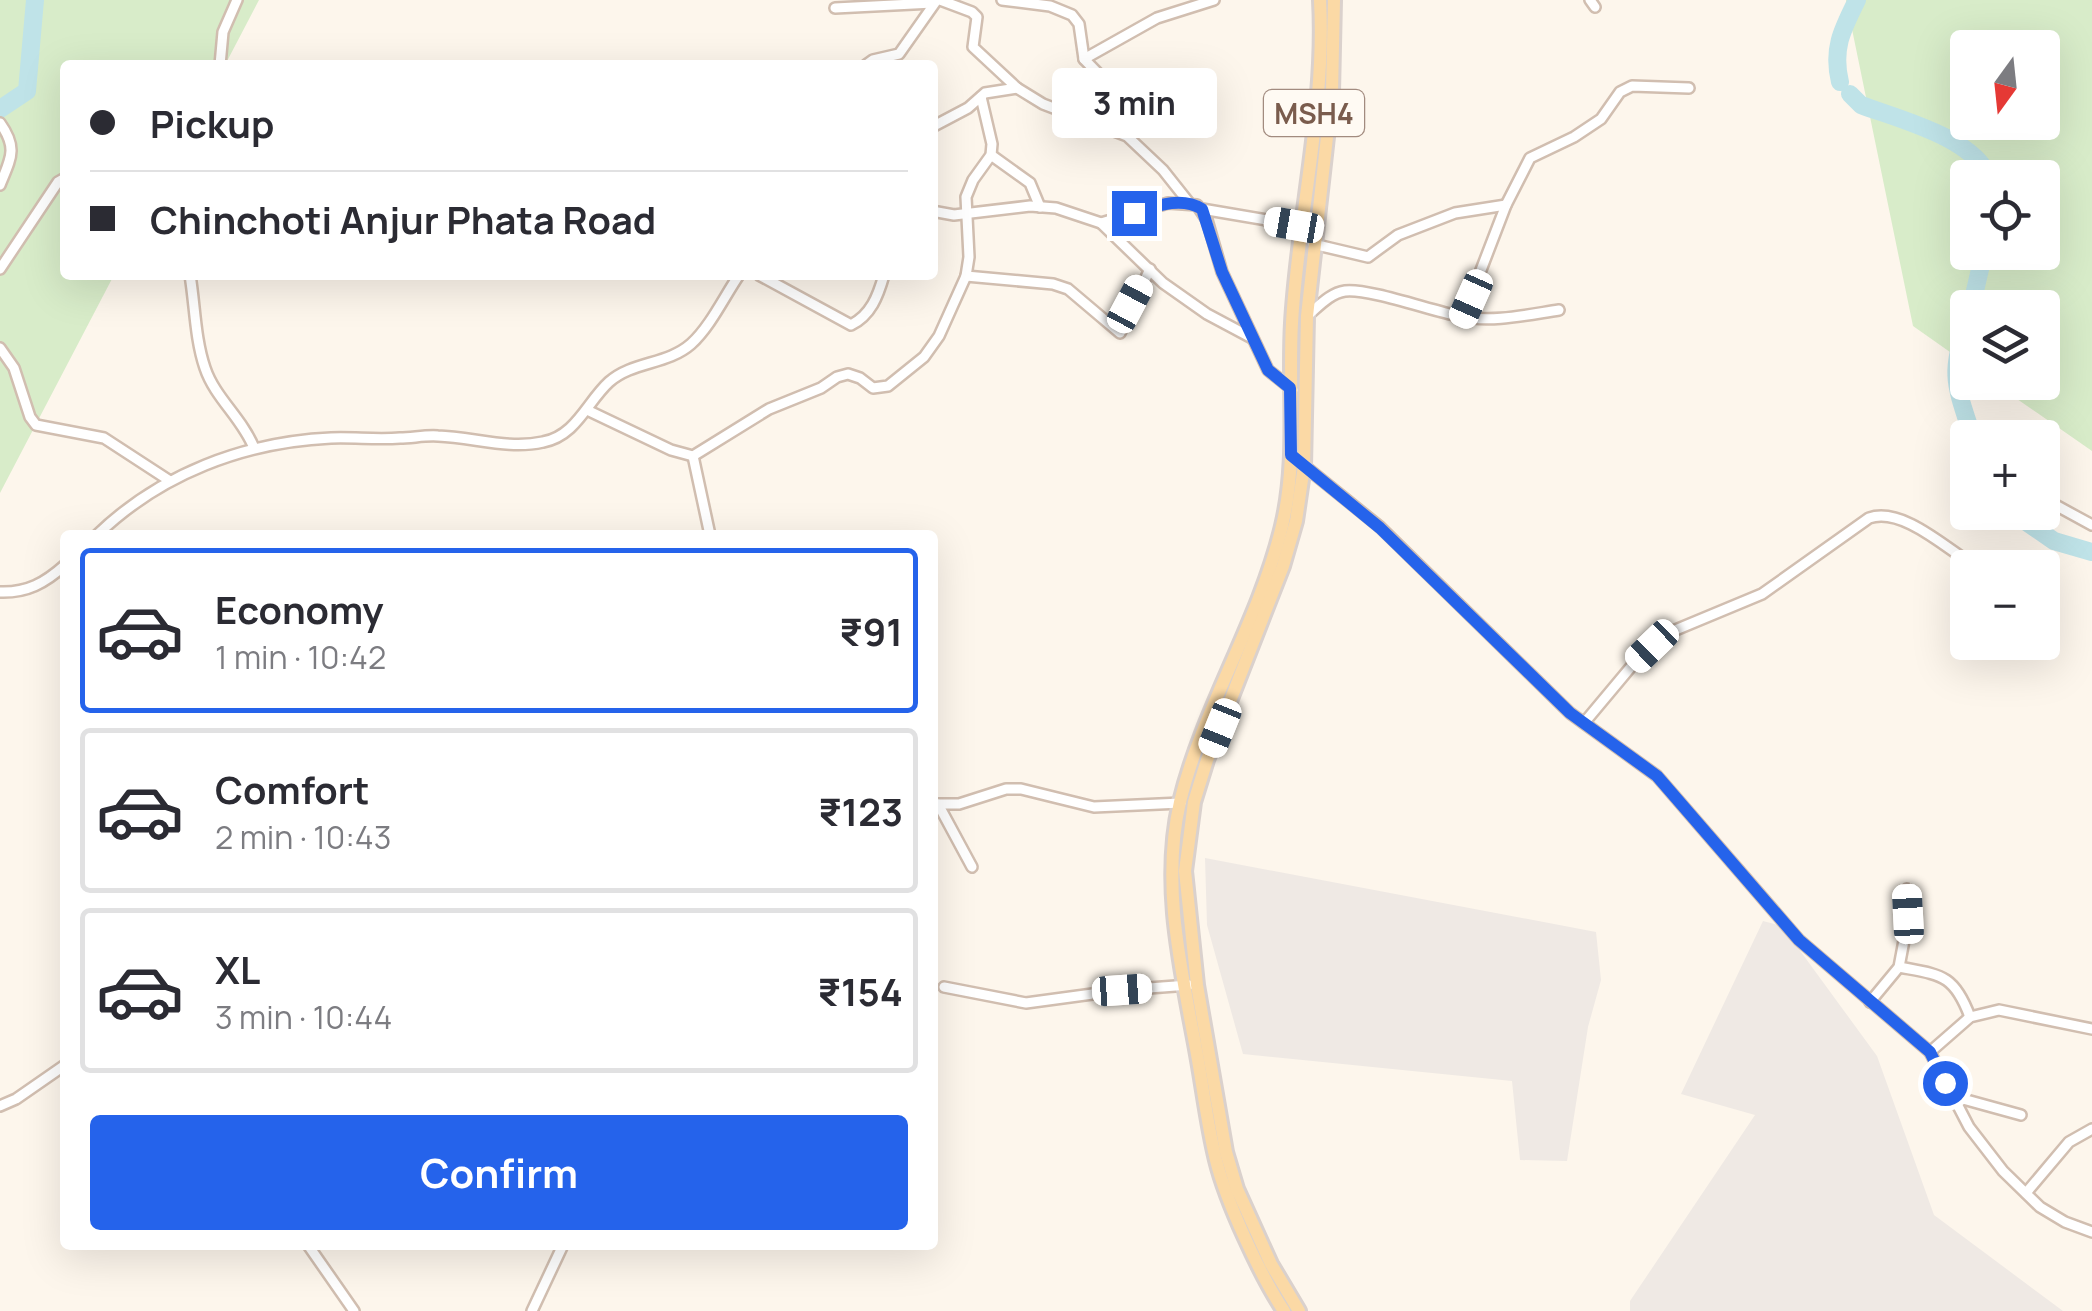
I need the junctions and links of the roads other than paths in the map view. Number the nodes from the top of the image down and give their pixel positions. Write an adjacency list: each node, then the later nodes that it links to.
1 (237, 0): 10 (street)
2 (1002, 0): 7 (street)
3 (1214, 0): 9 (street)
4 (1320, 0): 28 (main road, MSH4)
5 (1334, 0): 29 (main road, MSH4)
6 (937, 1): 8 (street); 11 (street); 12 (street)
7 (1062, 5): 9 (street)
8 (835, 8)
9 (1084, 59): 15 (street)
10 (220, 60)
11 (872, 60)
12 (1017, 88): 14 (street); 21 (street)
13 (1689, 88): 22 (street)
14 (981, 97): 17 (street); 18 (street)
15 (1162, 106)
16 (0, 123): 20 (street)
17 (938, 124)
18 (991, 155): 23 (street); 26 (street)
19 (60, 181): 31 (street)
20 (0, 185)
21 (1190, 204): 24 (street); 27 (street)
22 (1506, 205): 29 (street); 39 (street)
23 (1040, 206): 26 (street); 27 (street)
24 (1202, 209): 28 (street); 40 (street)
25 (938, 212): 26 (street)
26 (967, 212): 32 (street)
27 (1101, 223): 30 (street)
28 (1302, 226): 29 (main road, MSH4)
29 (1307, 243): 38 (main road, MSH4); 42 (main road, MSH4)
30 (1150, 269): 32 (street); 40 (street)
31 (0, 270)
32 (966, 276): 47 (street)
33 (191, 280): 45 (street)
34 (735, 280): 44 (street)
35 (768, 280): 36 (street)
36 (883, 280)
37 (1559, 310): 39 (street)
38 (1307, 316): 39 (street); 43 (main road, MSH4)
39 (1463, 317)
40 (1254, 340): 42 (street)
41 (0, 348): 49 (street)
42 (1290, 388): 43 (street); 46 (main road, MSH4)
43 (1304, 395): 48 (main road, MSH4)
44 (587, 410): 45 (street); 47 (street)
45 (254, 448): 49 (street)
46 (1291, 455): 48 (street); 58 (main road, MSH4)
47 (693, 456): 53 (street)
48 (1304, 466): 57 (street); 58 (main road, MSH4)
49 (170, 481): 52 (street)
50 (2060, 508): 51 (street)
51 (2092, 525)
52 (102, 530)
53 (709, 530)
54 (1950, 550): 57 (street)
55 (60, 569): 56 (street)
56 (0, 592)
57 (1584, 723): 66 (street)
58 (1187, 803): 59 (street); 64 (main road, MSH4)
59 (938, 804)
60 (938, 809): 61 (street)
61 (972, 867)
62 (1907, 889): 63 (street)
63 (1898, 967): 66 (street); 67 (street)
64 (1191, 985): 65 (street); 81 (main road, MSH4); 82 (main road, MSH4)
65 (944, 987)
66 (1870, 1002): 69 (street)
67 (1970, 1017): 68 (street); 69 (street)
68 (2092, 1028)
69 (1930, 1052): 71 (street)
70 (60, 1068): 72 (street)
71 (1952, 1096): 73 (street); 75 (street)
72 (0, 1106)
73 (2022, 1114)
74 (2092, 1130): 75 (street)
75 (2026, 1193): 76 (street)
76 (2092, 1232)
77 (311, 1250): 79 (street)
78 (561, 1250): 80 (street)
79 (354, 1311)
80 (532, 1311)
81 (1284, 1311)
82 (1300, 1311)

